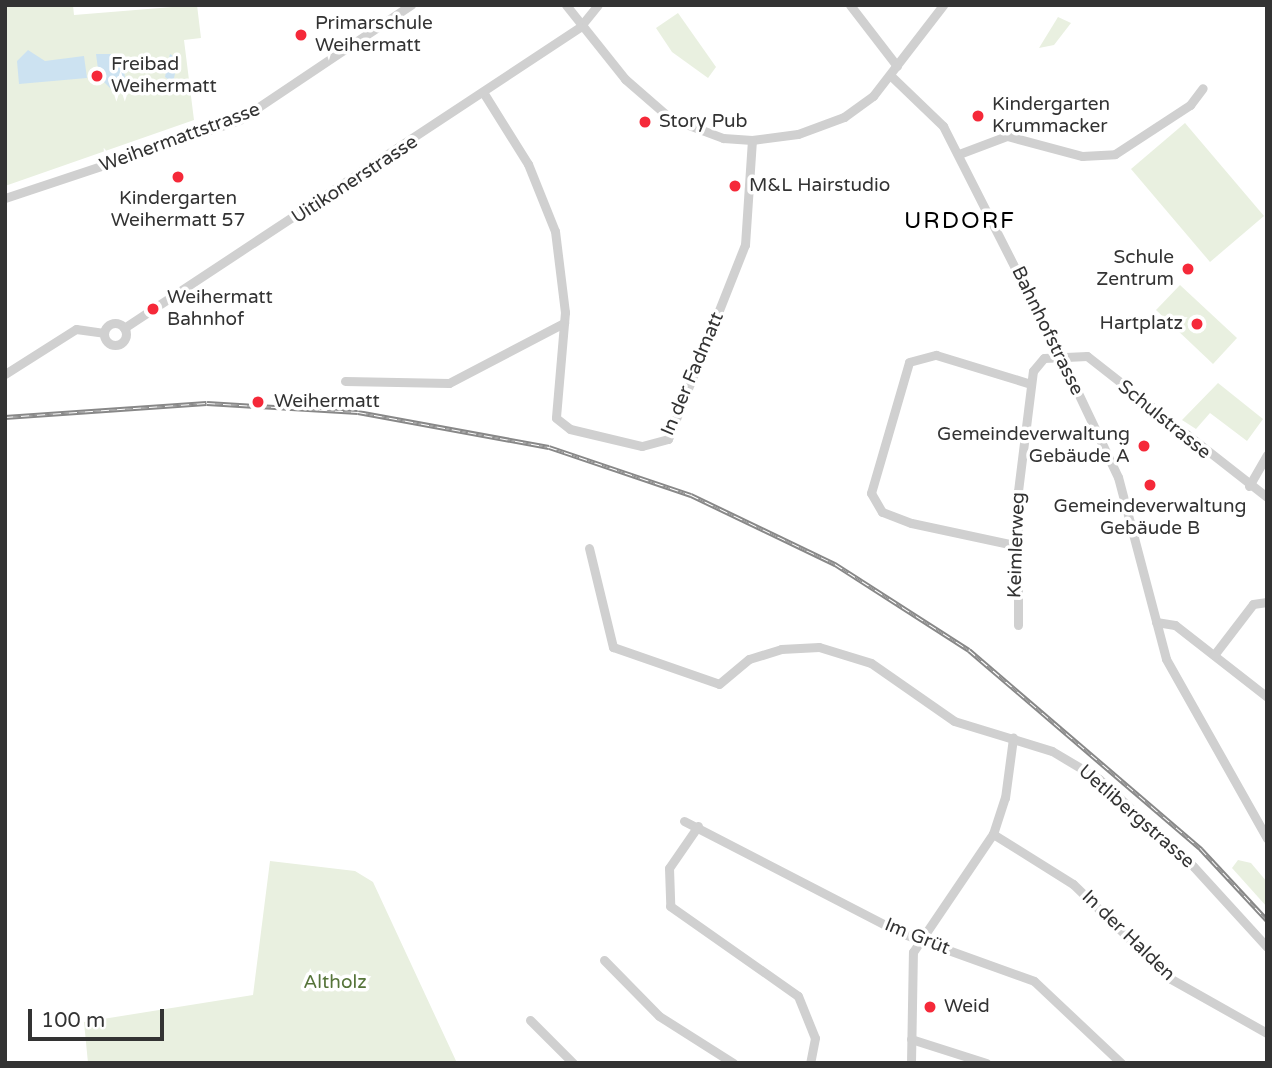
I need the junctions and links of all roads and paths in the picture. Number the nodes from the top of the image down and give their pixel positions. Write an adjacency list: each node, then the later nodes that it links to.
1 (411, 5): 13 (street, Weihermattstrasse)
2 (566, 5): 6 (street)
3 (598, 5): 6 (street, Uitikonerstrasse)
4 (850, 5): 7 (street)
5 (943, 5): 7 (street)
6 (580, 27): 10 (street, Uitikonerstrasse); 11 (street)
7 (897, 66): 8 (street)
8 (890, 75): 11 (street); 12 (street, Bahnhofstrasse)
9 (1203, 88): 12 (street)
10 (483, 92): 14 (street, In der Fadmatt); 15 (street, Uitikonerstrasse)
11 (752, 140): 14 (street, In der Fadmatt)
12 (959, 154): 17 (street, Bahnhofstrasse)
13 (5, 198)
14 (564, 323): 19 (street)
15 (124, 328): 16 (street, Uitikonerstrasse); 16 (street, Uitikonerstrasse)
16 (104, 333): 18 (street)
17 (1058, 354): 20 (street, Keimlerweg); 22 (street, Schulstrasse); 27 (street, Bahnhofstrasse)
18 (5, 374)
19 (345, 381)
20 (1031, 384): 24 (street, Keimlerweg); 24 (street)
21 (1267, 455): 22 (street)
22 (1249, 486): 23 (street, Schulstrasse)
23 (1267, 497)
24 (1014, 545): 28 (street, Keimlerweg)
25 (589, 548): 31 (street, Uetlibergstrasse)
26 (1267, 602): 29 (street)
27 (1156, 622): 29 (street); 35 (street, Bahnhofstrasse)
28 (1018, 625)
29 (1214, 655): 30 (street)
30 (1267, 697)
31 (1013, 738): 34 (street); 37 (street, Uetlibergstrasse)
32 (684, 821): 33 (street, Im Grüt)
33 (698, 826): 36 (street, Im Grüt); 44 (street)
34 (993, 834): 36 (street); 40 (street, In der Halden)
35 (1267, 838)
36 (919, 941): 41 (street); 47 (street, Im Grüt)
37 (1267, 947)
38 (604, 960): 43 (street)
39 (530, 1020): 42 (street)
40 (1267, 1033)
41 (911, 1039): 45 (street); 46 (street)
42 (573, 1063)
43 (733, 1063)
44 (810, 1063)
45 (911, 1063)
46 (986, 1063)
47 (1121, 1063)

